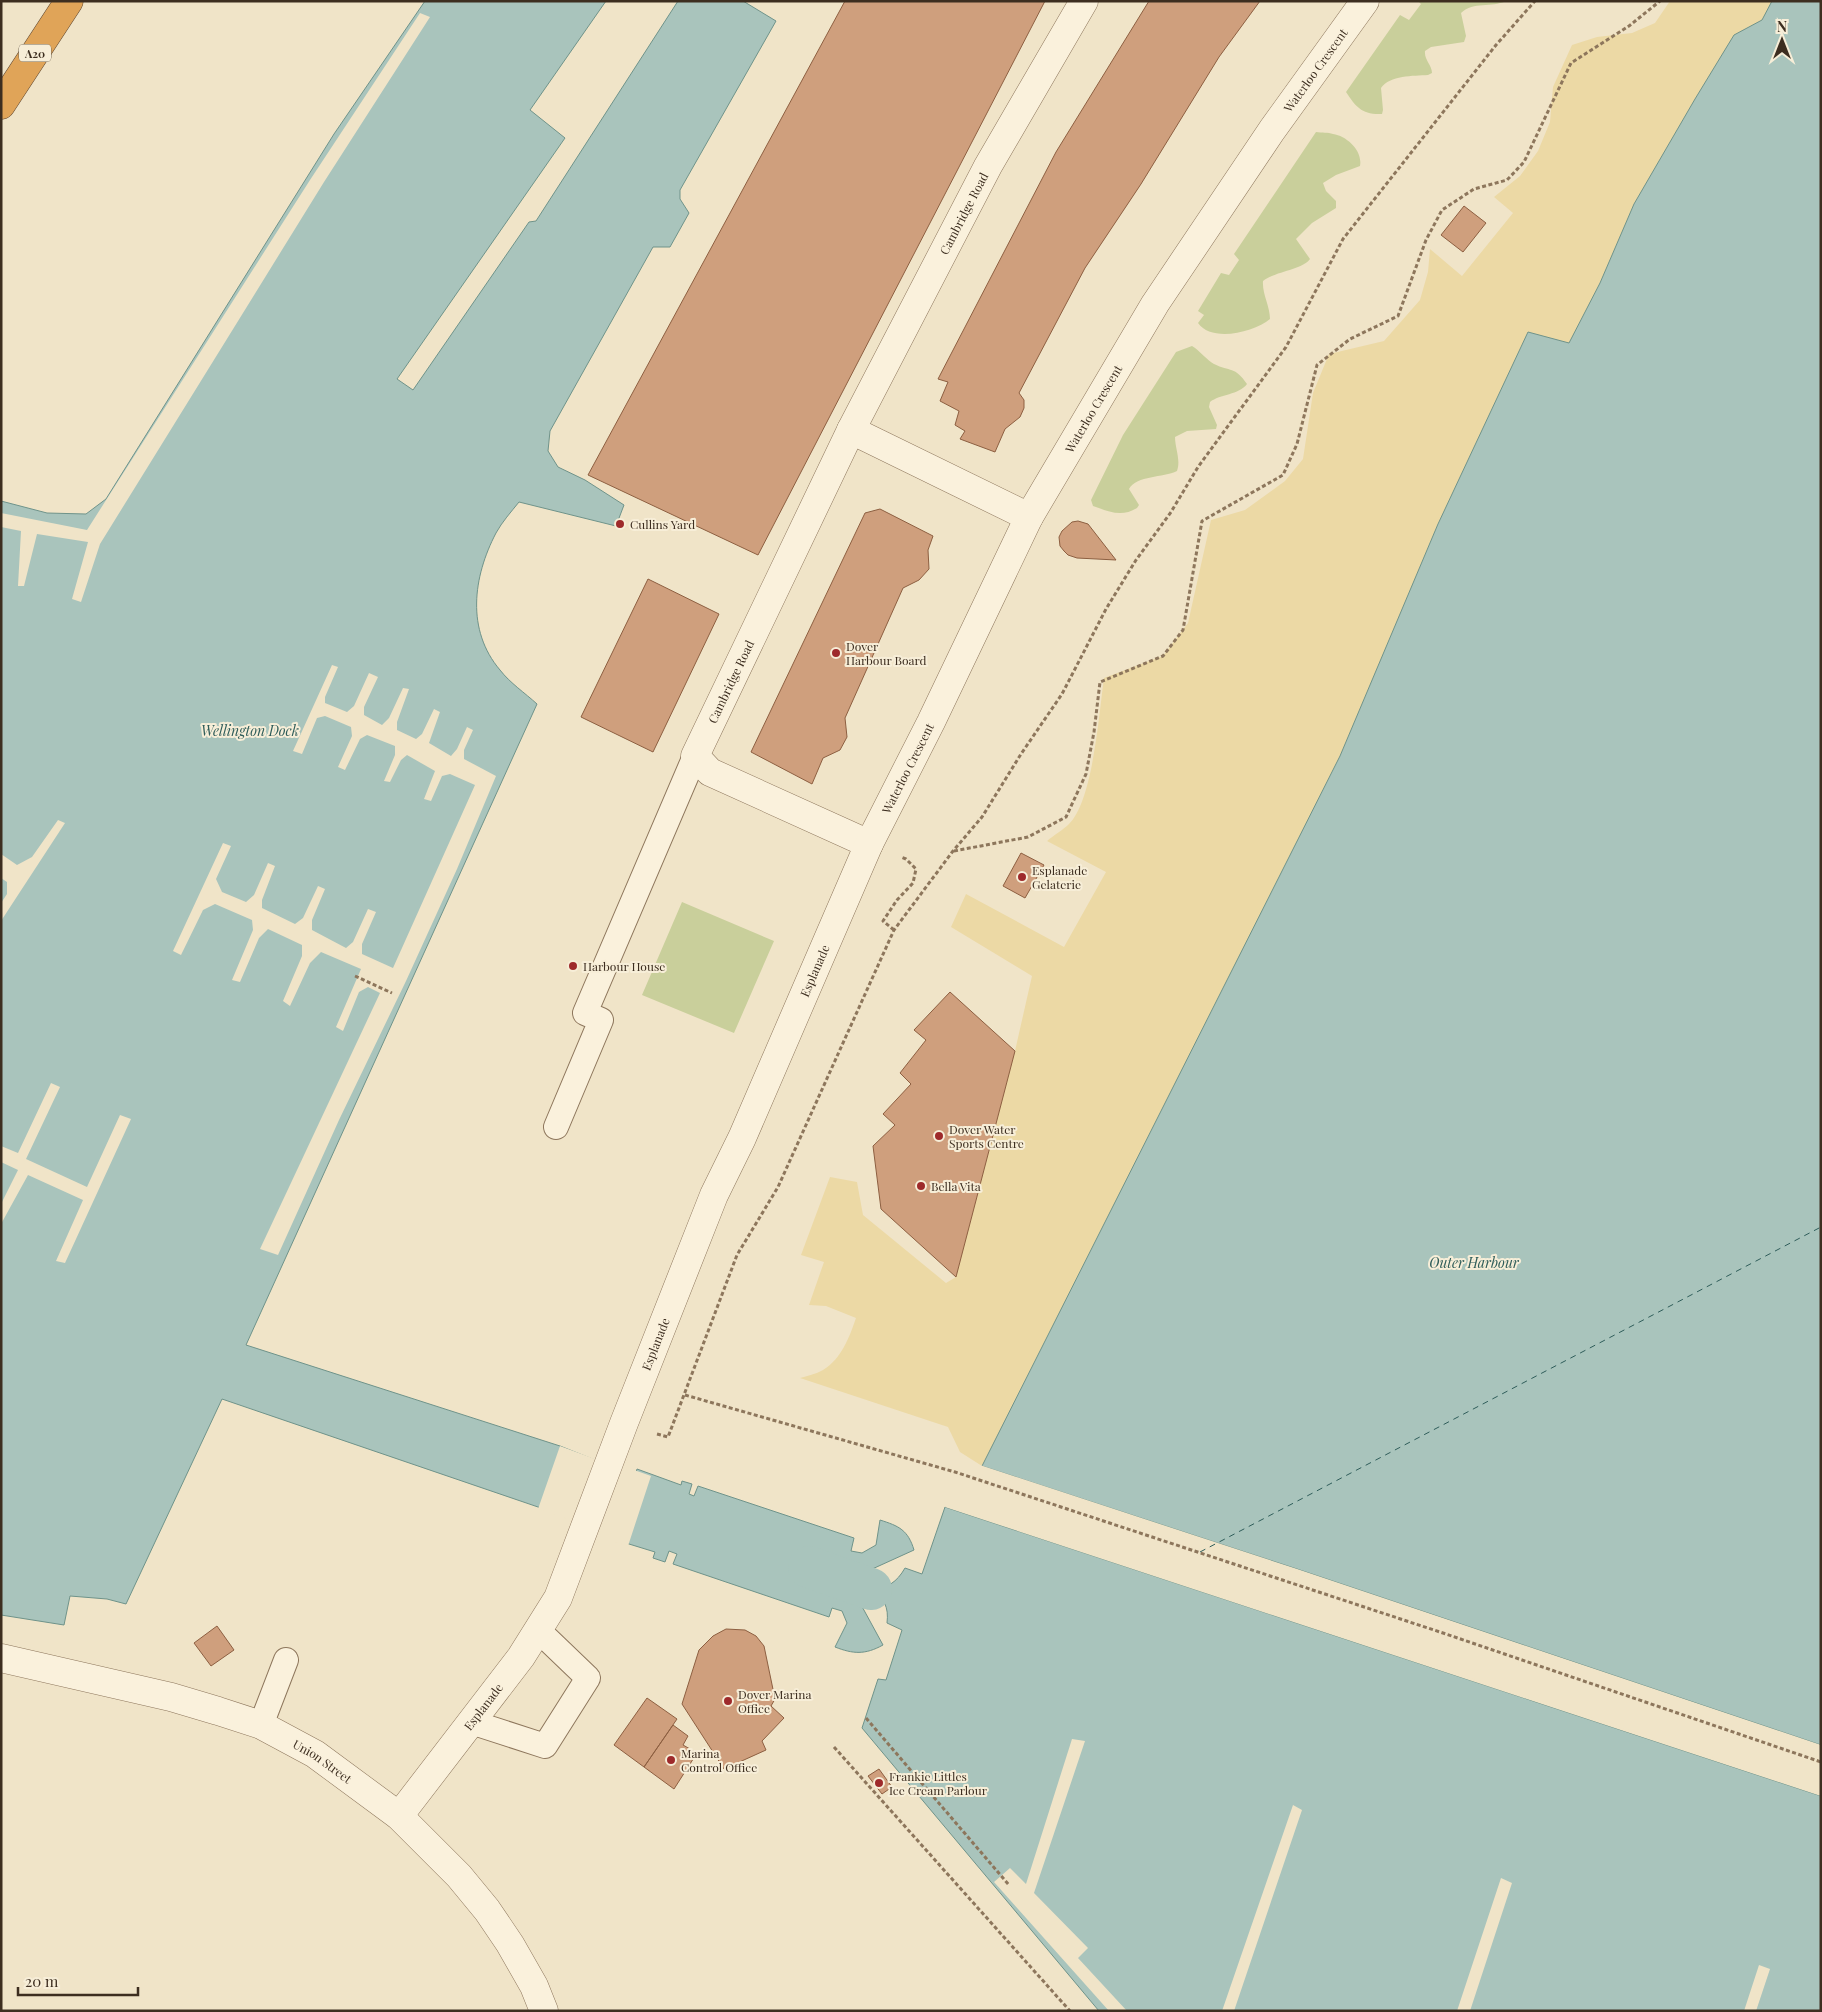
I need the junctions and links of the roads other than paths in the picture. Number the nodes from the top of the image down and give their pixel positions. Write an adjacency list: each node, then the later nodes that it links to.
1 (69, 1): 4 (highway, A20)
2 (1084, 1): 5 (street, Cambridge Road)
3 (1364, 1): 6 (street, Waterloo Crescent)
4 (1, 105)
5 (852, 430): 6 (street); 7 (street, Cambridge Road)
6 (1029, 517): 8 (street, Waterloo Crescent)
7 (695, 756): 8 (street); 9 (lane)
8 (869, 844): 10 (street, Esplanade)
9 (556, 1127)
10 (538, 1630): 13 (street, Esplanade); 13 (lane)
11 (1, 1658): 14 (street, Union Street)
12 (286, 1660): 14 (lane)
13 (471, 1722): 15 (street, Esplanade)
14 (261, 1725): 15 (street, Union Street)
15 (399, 1816): 16 (street, Union Street)
16 (544, 2011)

